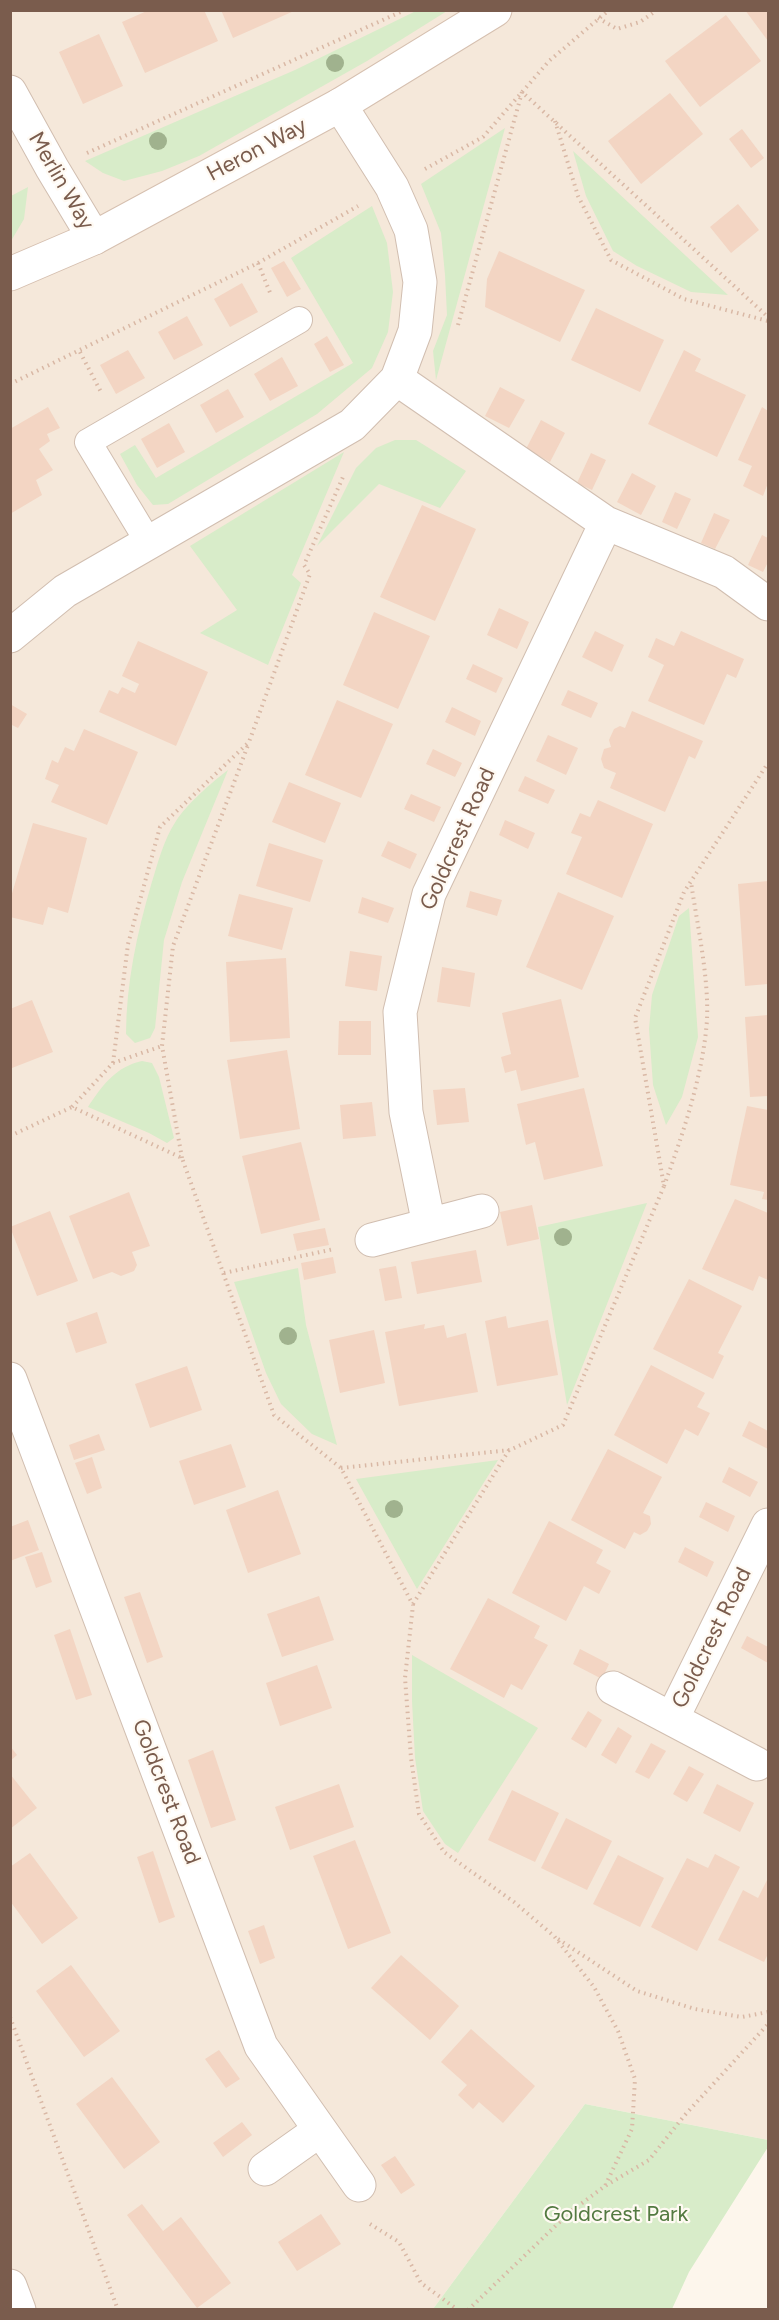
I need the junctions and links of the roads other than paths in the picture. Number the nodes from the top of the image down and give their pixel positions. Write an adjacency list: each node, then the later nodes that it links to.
1 (495, 10): 3 (street, Heron Way)
2 (10, 92): 4 (street, Merlin Way)
3 (340, 105): 4 (street, Heron Way); 7 (street)
4 (94, 238): 5 (street, Heron Way)
5 (10, 274)
6 (299, 320): 9 (lane)
7 (397, 379): 8 (street); 9 (street)
8 (606, 523): 10 (street); 13 (street, Goldcrest Road)
9 (149, 543): 11 (street)
10 (768, 604)
11 (10, 636)
12 (482, 1211): 13 (street)
13 (429, 1225): 14 (street)
14 (372, 1240)
15 (10, 1379): 20 (street, Goldcrest Road)
16 (768, 1525): 18 (street, Goldcrest Road)
17 (613, 1688): 18 (street, Goldcrest Road)
18 (672, 1719): 19 (street, Goldcrest Road)
19 (757, 1764)
20 (320, 2130): 21 (street); 22 (street, Goldcrest Road)
21 (265, 2169)
22 (359, 2185)
23 (10, 2286): 24 (street)
24 (19, 2310)

